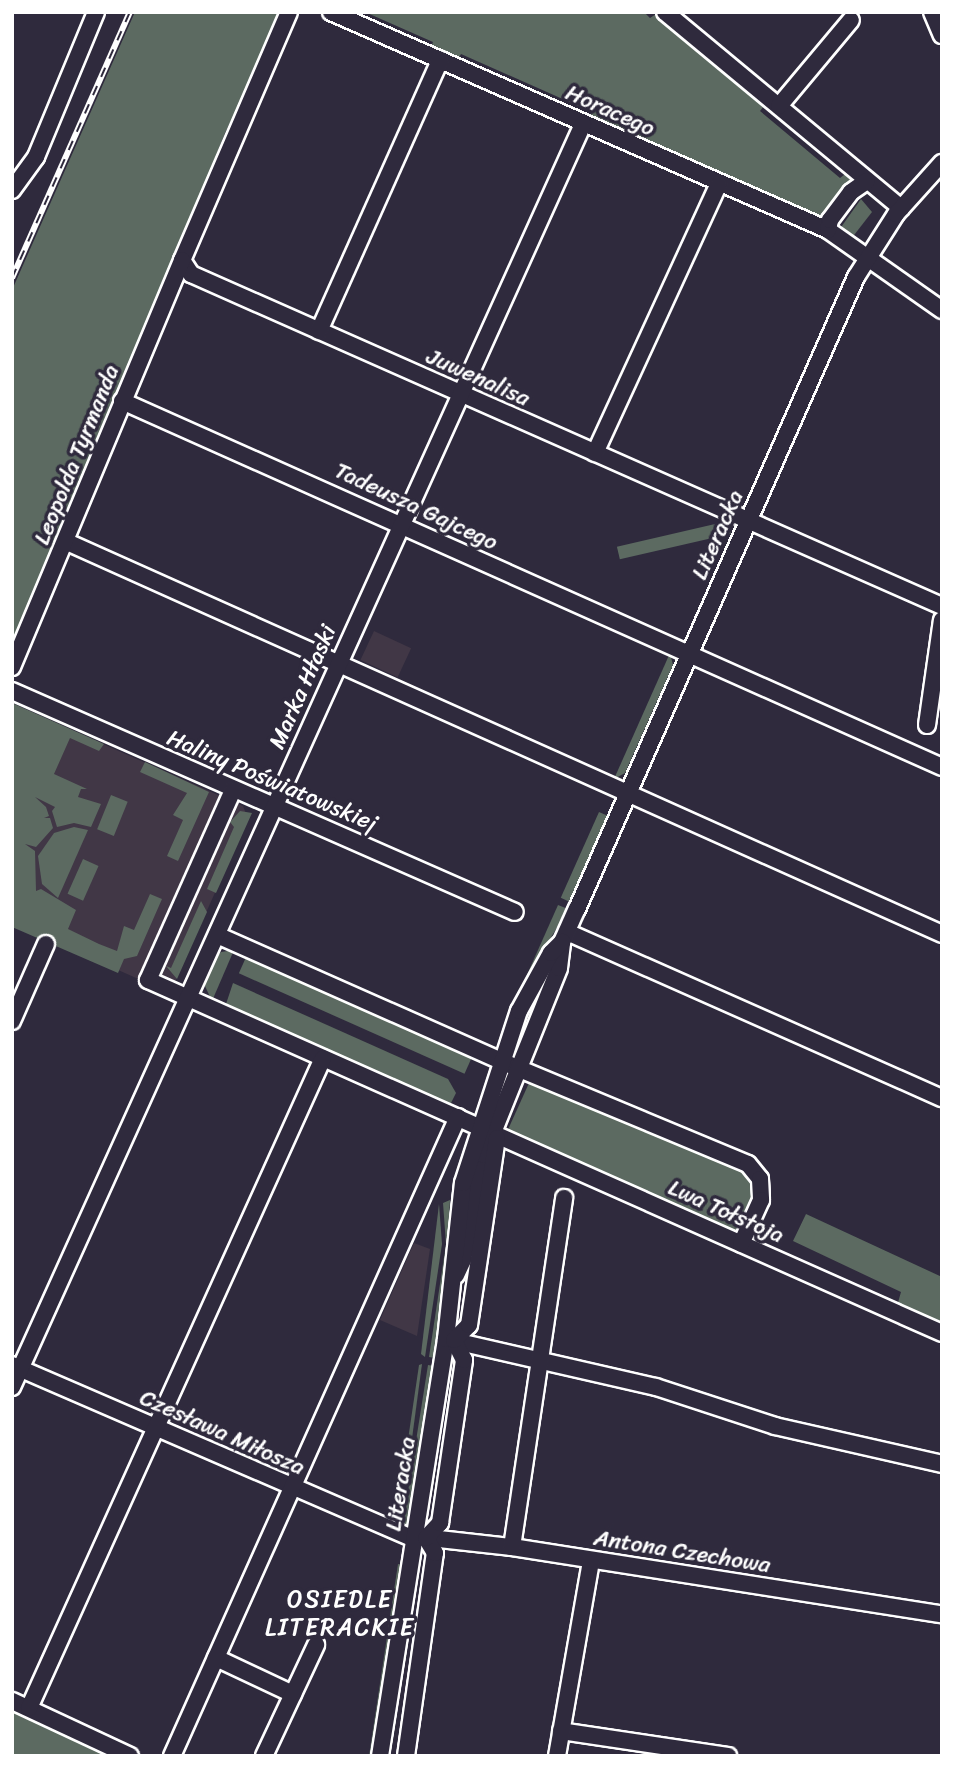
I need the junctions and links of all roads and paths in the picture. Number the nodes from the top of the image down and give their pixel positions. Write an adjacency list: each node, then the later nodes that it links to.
1 (96, 12): 14 (street)
2 (289, 12): 18 (street, Leopolda Tyrmanda)
3 (331, 12): 8 (street, Horacego)
4 (932, 12): 7 (street)
5 (669, 13): 9 (street)
6 (851, 20): 9 (street)
7 (942, 35)
8 (440, 60): 10 (street, Horacego); 20 (street)
9 (779, 106): 12 (street)
10 (583, 124): 13 (street, Horacego); 21 (street, Marka Hłaski)
11 (942, 163): 15 (street, Literacka)
12 (867, 181): 15 (street); 16 (street)
13 (719, 184): 16 (street, Horacego); 23 (street)
14 (13, 188)
15 (901, 208): 17 (street, Literacka)
16 (828, 230): 17 (street, Horacego)
17 (867, 257): 19 (street, Horacego); 24 (street, Literacka)
18 (182, 260): 20 (street, Juwenalisa); 22 (street, Leopolda Tyrmanda)
19 (942, 310)
20 (319, 331): 21 (street, Juwenalisa)
21 (457, 394): 23 (street, Juwenalisa); 25 (street, Marka Hłaski)
22 (122, 401): 25 (street, Tadeusza Gajcego); 26 (street, Leopolda Tyrmanda)
23 (595, 453): 24 (street, Juwenalisa)
24 (748, 522): 27 (street, Juwenalisa); 29 (street, Literacka)
25 (400, 525): 29 (street, Tadeusza Gajcego); 30 (street, Marka Hłaski)
26 (66, 542): 30 (street); 31 (street, Leopolda Tyrmanda)
27 (942, 606)
28 (942, 620): 33 (street)
29 (690, 654): 34 (street, Tadeusza Gajcego); 36 (street, Literacka)
30 (338, 662): 36 (street); 37 (street, Marka Hłaski)
31 (12, 667)
32 (12, 691): 35 (street, Haliny Poświatowskiej)
33 (927, 725)
34 (942, 767)
35 (233, 790): 37 (street, Haliny Poświatowskiej); 43 (street, Lwa Tołstoja)
36 (627, 795): 39 (street); 41 (street, Literacka)
37 (275, 806): 38 (street, Haliny Poświatowskiej); 40 (street, Marka Hłaski)
38 (515, 912)
39 (942, 934)
40 (217, 935): 43 (street, Marka Hłaski); 46 (street)
41 (565, 937): 46 (street, Literacka); 47 (street)
42 (46, 944): 44 (street)
43 (189, 998): 45 (street, Lwa Tołstoja); 55 (street, Marka Hłaski)
44 (12, 1021)
45 (323, 1058): 48 (street, Lwa Tołstoja); 57 (street)
46 (508, 1064): 49 (street, Literacka); 51 (street)
47 (942, 1098)
48 (458, 1117): 49 (street, Lwa Tołstoja); 59 (street)
49 (489, 1131): 51 (street, Lwa Tołstoja); 53 (street, Literacka); 53 (street)
50 (564, 1198): 54 (street)
51 (741, 1244): 52 (street, Lwa Tołstoja)
52 (942, 1333)
53 (450, 1340): 54 (street); 60 (street)
54 (539, 1358): 58 (street); 61 (street)
55 (16, 1366): 56 (street, Marka Hłaski); 57 (street, Czesława Miłosza)
56 (12, 1387)
57 (158, 1430): 59 (street, Czesława Miłosza); 69 (street)
58 (942, 1464)
59 (290, 1488): 60 (street, Czesława Miłosza); 65 (street)
60 (419, 1538): 61 (street, Antona Czechowa); 67 (street, Literacka); 76 (street)
61 (512, 1547): 62 (street, Antona Czechowa)
62 (591, 1561): 63 (street, Antona Czechowa); 70 (street)
63 (942, 1614)
64 (316, 1646): 66 (street)
65 (216, 1658): 66 (street); 72 (street)
66 (293, 1693): 73 (street)
67 (392, 1700): 74 (street, Literacka); 75 (street, Literacka)
68 (12, 1701): 69 (street)
69 (29, 1708): 71 (street)
70 (561, 1731): 77 (street); 78 (street)
71 (130, 1756)
72 (172, 1756)
73 (264, 1756)
74 (380, 1756)
75 (387, 1756)
76 (405, 1756)
77 (557, 1756)
78 (728, 1756)

